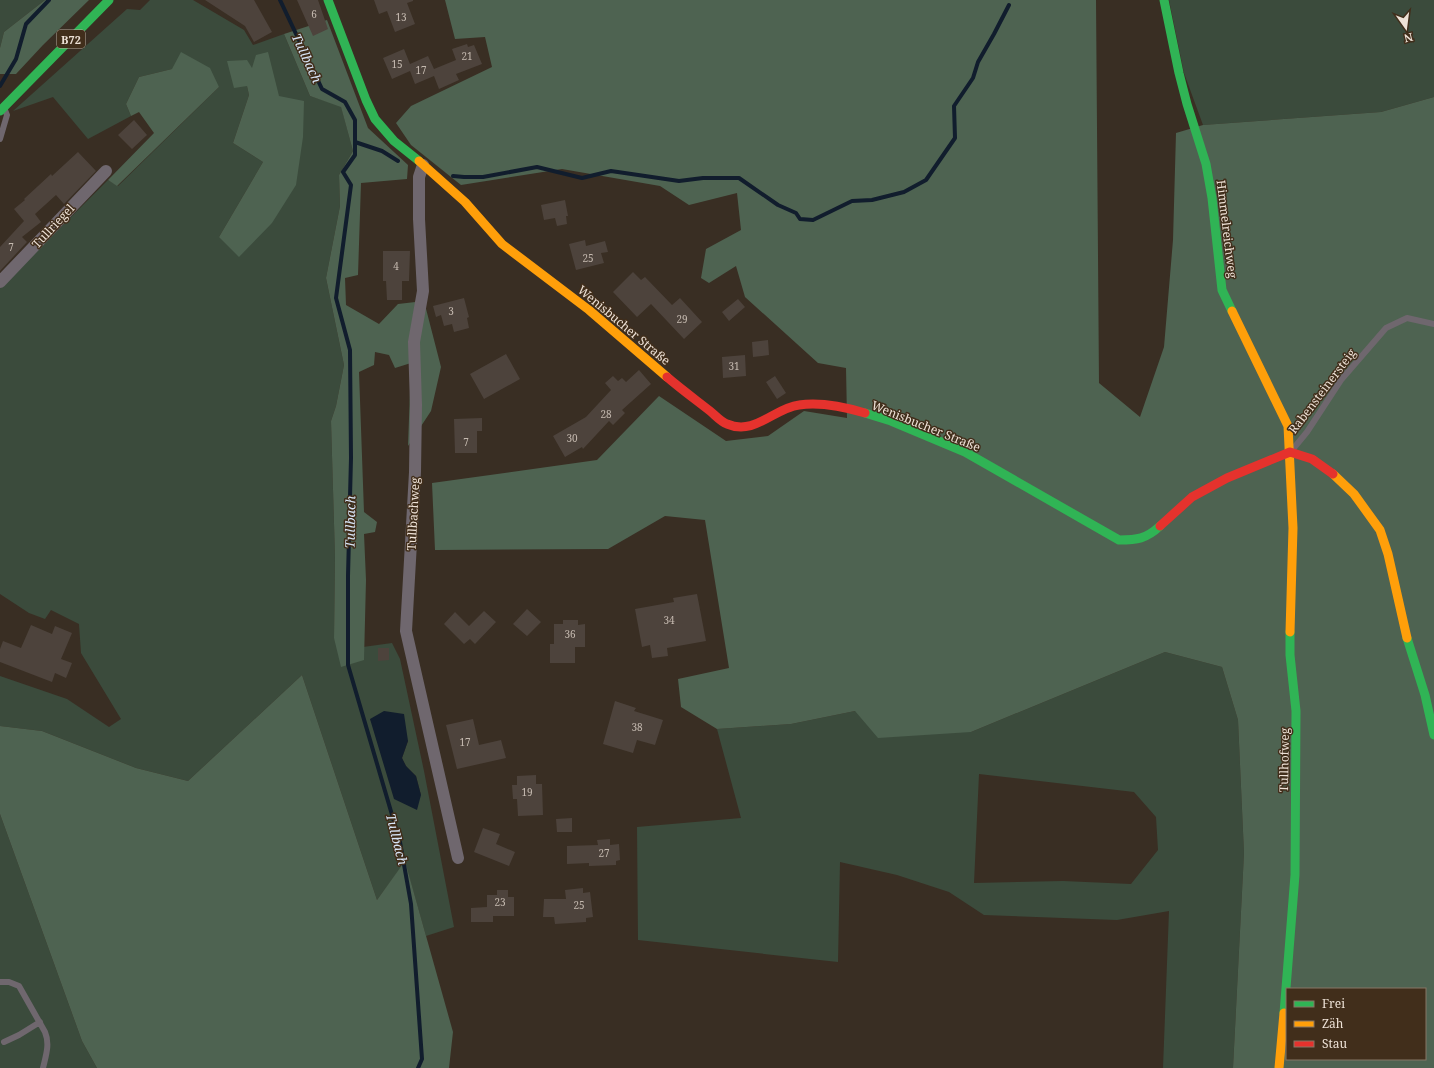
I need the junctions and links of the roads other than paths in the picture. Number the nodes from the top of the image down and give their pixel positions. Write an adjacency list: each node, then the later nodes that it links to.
1 (109, 0): 4 (street, B72)
2 (328, 0): 6 (street, Wenisbucher Straße)
3 (1164, 0): 10 (street, Himmelreichweg)
4 (2, 109): 5 (lane)
5 (0, 139)
6 (422, 165): 10 (street, Wenisbucher Straße); 12 (street, Tullbachweg)
7 (106, 171): 8 (street, Tullriegel)
8 (0, 282)
9 (1434, 324): 10 (lane, Rabensteinersteig)
10 (1290, 452): 11 (street); 17 (street, Tullhofweg)
11 (1434, 734)
12 (458, 858)
13 (0, 982): 14 (lane)
14 (40, 1022): 15 (lane); 16 (lane)
15 (4, 1042)
16 (42, 1068)
17 (1279, 1068)

